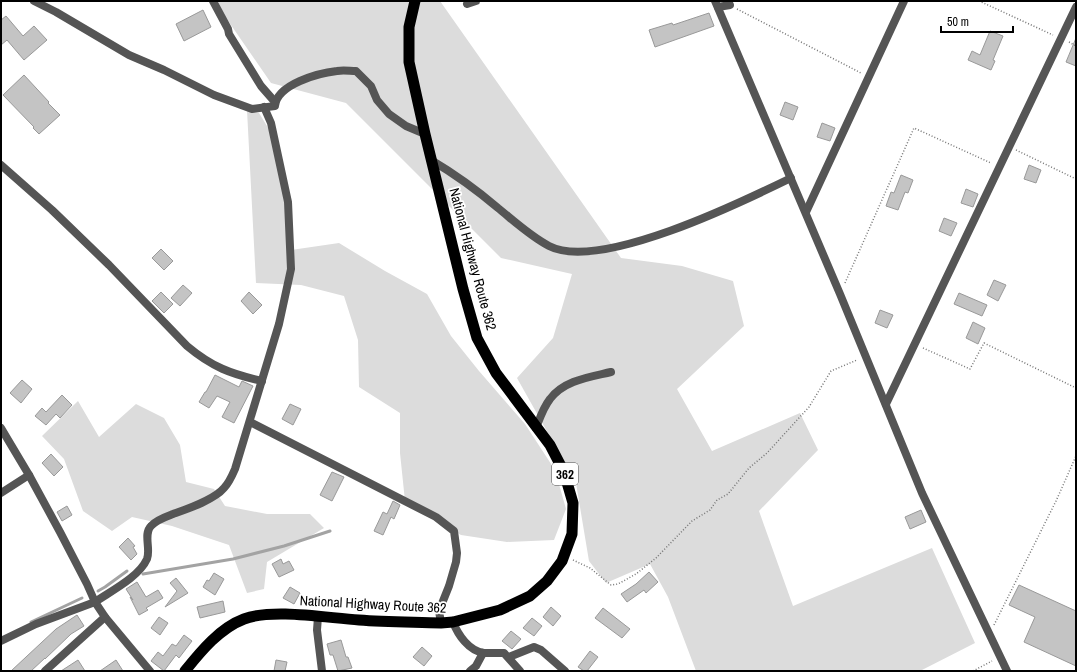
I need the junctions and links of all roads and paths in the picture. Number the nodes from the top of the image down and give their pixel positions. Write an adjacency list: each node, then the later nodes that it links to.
1 (34, 1): 14 (street)
2 (213, 1): 13 (street)
3 (414, 1): 15 (highway, National Highway Route 362 / 362)
4 (476, 1): 7 (street)
5 (904, 1): 12 (street)
6 (979, 1): 11 (path)
7 (467, 4)
8 (716, 4): 9 (street); 20 (street)
9 (730, 5): 12 (path)
10 (1076, 7): 11 (street)
11 (1061, 39): 16 (street)
12 (868, 77): 22 (street)
13 (275, 102): 14 (street); 15 (street)
14 (264, 107): 27 (street)
15 (425, 134): 17 (highway, National Highway Route 362 / 362)
16 (1009, 146): 19 (street); 21 (path)
17 (432, 160): 20 (street); 32 (highway, National Highway Route 362 / 362)
18 (1, 164): 27 (street)
19 (1000, 166): 23 (path); 24 (street)
20 (791, 178): 22 (street)
21 (1076, 178)
22 (806, 212): 23 (street)
23 (840, 294): 25 (street)
24 (914, 344): 28 (path); 29 (street)
25 (866, 356): 29 (street); 36 (path)
26 (611, 372): 32 (street)
27 (262, 381): 30 (street)
28 (1076, 388)
29 (886, 404): 42 (street)
30 (250, 422): 37 (street); 41 (street)
31 (1, 428): 34 (street)
32 (536, 428): 36 (highway, National Highway Route 362 / 362)
33 (1076, 456): 42 (path)
34 (29, 475): 35 (street); 37 (street)
35 (1, 493)
36 (564, 555): 40 (highway, National Highway Route 362 / 362)
37 (95, 602): 38 (street); 43 (street)
38 (105, 617): 47 (street); 48 (street)
39 (318, 617): 41 (highway, National Highway Route 362 / 362); 49 (highway, National Highway Route 362 / 362); 50 (street)
40 (453, 622): 41 (highway, National Highway Route 362 / 362); 44 (street)
41 (441, 623)
42 (990, 634): 46 (street)
43 (1, 641)
44 (483, 653): 45 (street); 51 (street)
45 (508, 657): 52 (street); 53 (street)
46 (1000, 657): 54 (path); 55 (street)
47 (45, 671)
48 (150, 671)
49 (185, 671)
50 (322, 671)
51 (470, 671)
52 (520, 671)
53 (565, 671)
54 (973, 671)
55 (1007, 671)

